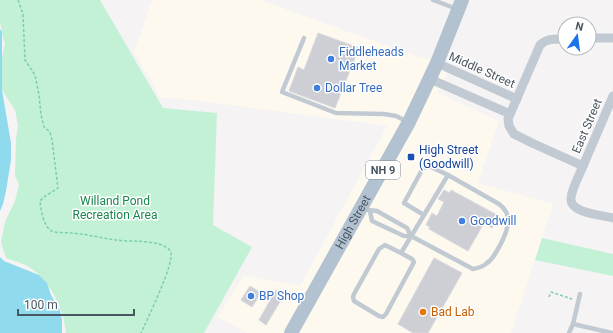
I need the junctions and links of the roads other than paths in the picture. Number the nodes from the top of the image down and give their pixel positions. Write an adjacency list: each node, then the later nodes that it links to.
1 (433, 0): 2 (lane)
2 (460, 5): 7 (main road, High Street / NH 9)
3 (304, 38): 12 (lane)
4 (597, 38): 5 (street)
5 (613, 38)
6 (557, 39): 10 (street, Middle Street)
7 (437, 63): 8 (main road, High Street / NH 9); 10 (street, Middle Street)
8 (430, 79): 11 (street); 12 (main road, High Street / NH 9)
9 (613, 96): 13 (street, East Street)
10 (517, 98): 11 (street, Middle Street)
11 (510, 114): 13 (street)
12 (409, 122): 15 (main road, High Street / NH 9)
13 (583, 166): 17 (street, East Street)
14 (448, 174): 16 (lane); 16 (lane); 18 (lane)
15 (366, 209): 18 (lane); 18 (lane); 22 (main road, High Street / NH 9)
16 (424, 215): 18 (lane)
17 (613, 218)
18 (411, 236): 19 (lane)
19 (401, 253): 19 (lane)
20 (580, 294): 21 (lane)
21 (572, 324): 23 (lane); 24 (lane)
22 (291, 333)
23 (569, 333)
24 (612, 333)

